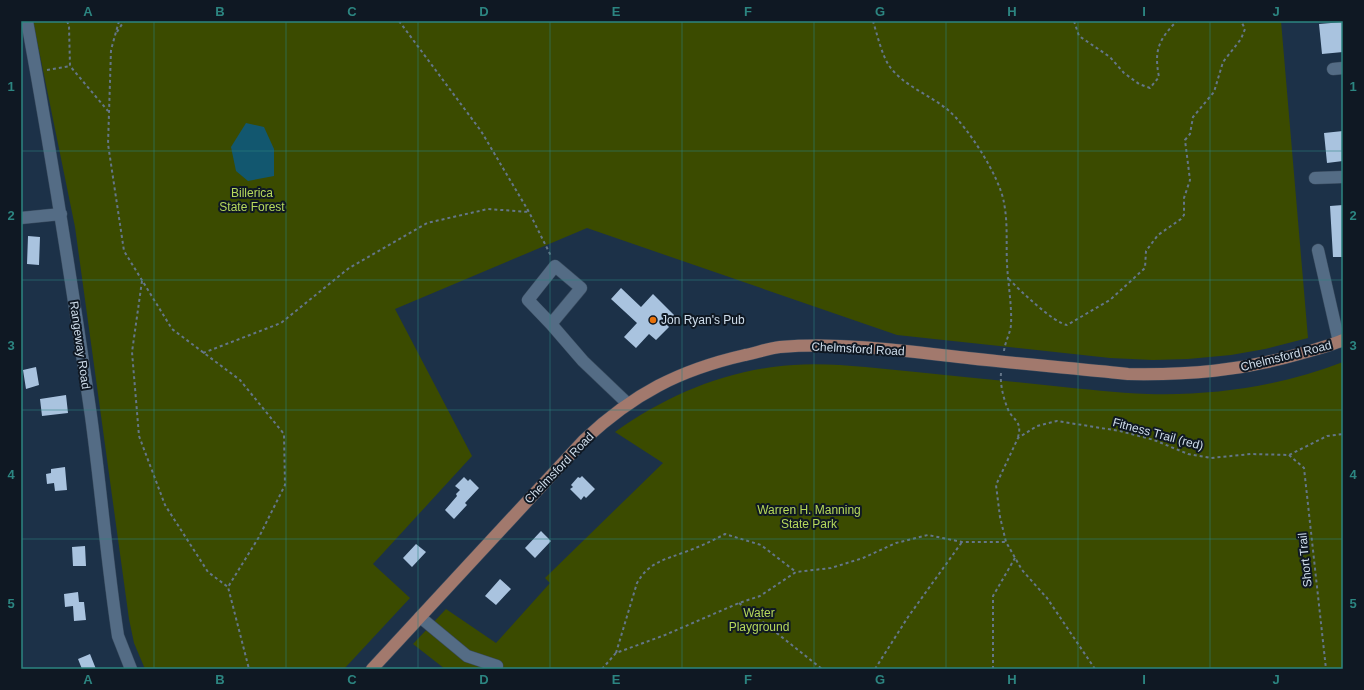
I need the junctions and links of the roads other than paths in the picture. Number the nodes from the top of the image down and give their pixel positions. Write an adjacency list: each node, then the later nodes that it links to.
1 (27, 21): 4 (street, Rangeway Road)
2 (1343, 177): 3 (street)
3 (1315, 178)
4 (61, 214): 5 (street); 12 (street, Rangeway Road)
5 (21, 218)
6 (1318, 250): 8 (street)
7 (552, 324): 7 (street); 9 (street)
8 (1341, 341): 9 (main road, Chelmsford Road)
9 (628, 404): 10 (main road, Chelmsford Road)
10 (420, 617): 11 (street); 13 (main road, Chelmsford Road)
11 (497, 666)
12 (131, 669)
13 (372, 669)

